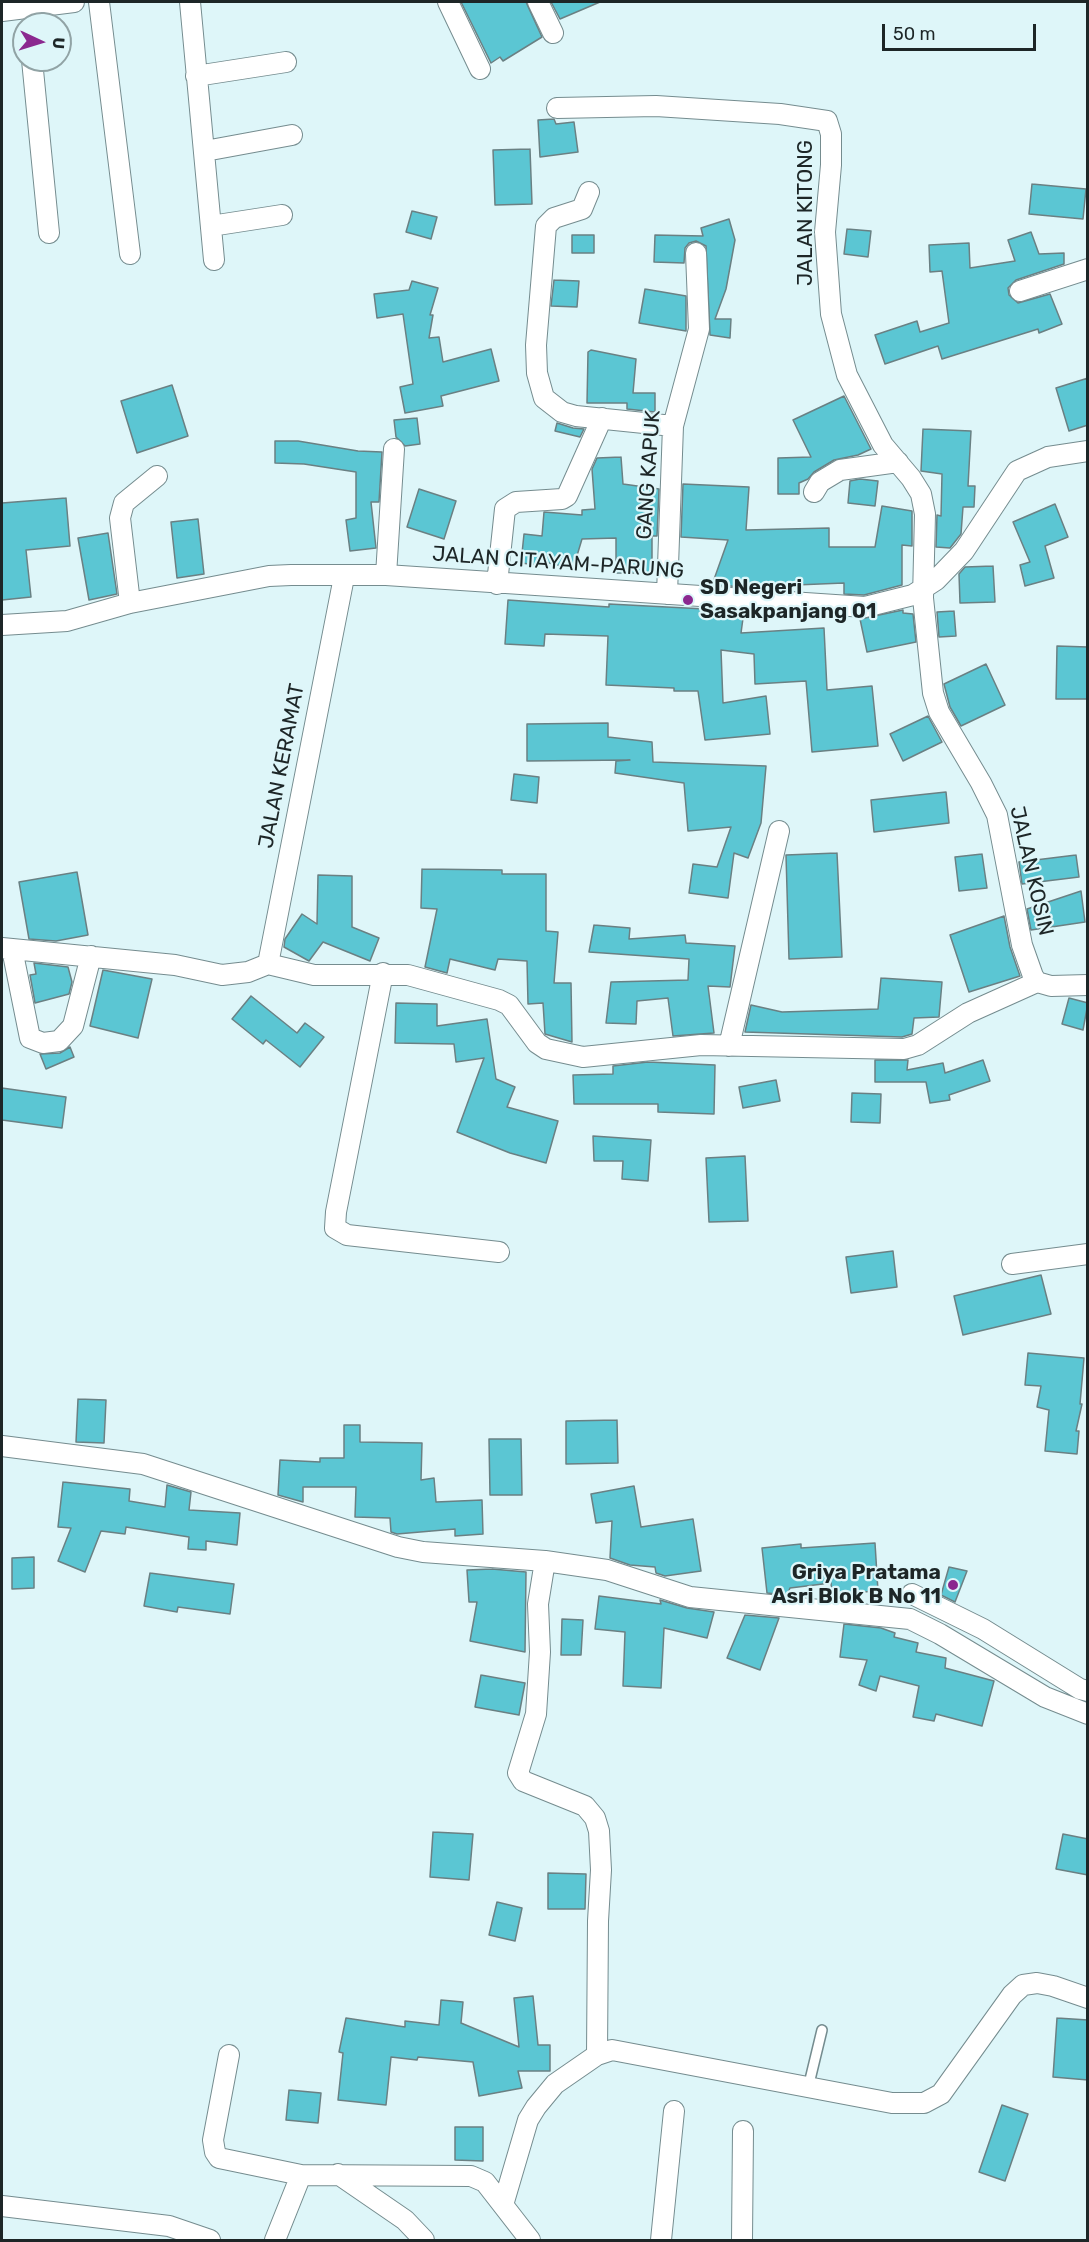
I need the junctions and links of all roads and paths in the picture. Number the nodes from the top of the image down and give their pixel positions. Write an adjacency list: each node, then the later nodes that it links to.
1 (74, 2): 7 (street)
2 (99, 2): 21 (street)
3 (190, 2): 12 (street)
4 (448, 2): 10 (street)
5 (538, 2): 8 (street)
6 (2, 11): 7 (street)
7 (26, 11)
8 (553, 33)
9 (286, 62): 12 (street)
10 (480, 69)
11 (33, 72): 19 (street)
12 (196, 76): 15 (street)
13 (557, 108): 29 (street, JALAN KITONG)
14 (292, 135): 15 (street)
15 (205, 151): 18 (street)
16 (589, 192): 25 (street)
17 (282, 215): 18 (street)
18 (211, 226): 22 (street)
19 (49, 233)
20 (696, 253): 26 (street, GANG KAPUK)
21 (130, 254)
22 (214, 260)
23 (1088, 270): 24 (street)
24 (1020, 291)
25 (602, 418): 26 (street); 34 (street)
26 (673, 426): 36 (street, GANG KAPUK)
27 (394, 449): 32 (street)
28 (1088, 451): 35 (street, JALAN CITAYAM-PARUNG)
29 (898, 462): 31 (street); 35 (street, JALAN KITONG)
30 (157, 476): 37 (street)
31 (814, 492)
32 (387, 575): 33 (street, JALAN CITAYAM-PARUNG); 34 (street, JALAN CITAYAM-PARUNG)
33 (344, 577): 37 (street, JALAN CITAYAM-PARUNG); 42 (street, JALAN KERAMAT)
34 (497, 584): 36 (street, JALAN CITAYAM-PARUNG)
35 (923, 589): 36 (street, JALAN CITAYAM-PARUNG); 44 (street, JALAN KOSIN)
36 (667, 594)
37 (130, 603): 38 (street, JALAN CITAYAM-PARUNG)
38 (2, 625)
39 (779, 831): 46 (street)
40 (7, 948): 41 (street); 41 (street)
41 (91, 957): 42 (street)
42 (268, 964): 43 (street)
43 (383, 974): 46 (street); 47 (street)
44 (1037, 981): 45 (street); 46 (street)
45 (1088, 985)
46 (729, 1046)
47 (499, 1252)
48 (1088, 1254): 49 (street)
49 (1012, 1264)
50 (2, 1446): 51 (street)
51 (544, 1561): 54 (street); 58 (street)
52 (912, 1594): 53 (street)
53 (1088, 1691)
54 (1088, 1714)
55 (1088, 1998): 59 (street)
56 (822, 2030): 59 (lane)
57 (229, 2055): 63 (street)
58 (597, 2055): 59 (street); 64 (street)
59 (808, 2088)
60 (674, 2111): 70 (street)
61 (743, 2131): 71 (street)
62 (339, 2174): 63 (street); 64 (street); 68 (street)
63 (301, 2175): 67 (street)
64 (503, 2205): 69 (street)
65 (2, 2206): 66 (street)
66 (210, 2241)
67 (275, 2241)
68 (424, 2241)
69 (530, 2241)
70 (661, 2241)
71 (742, 2241)

